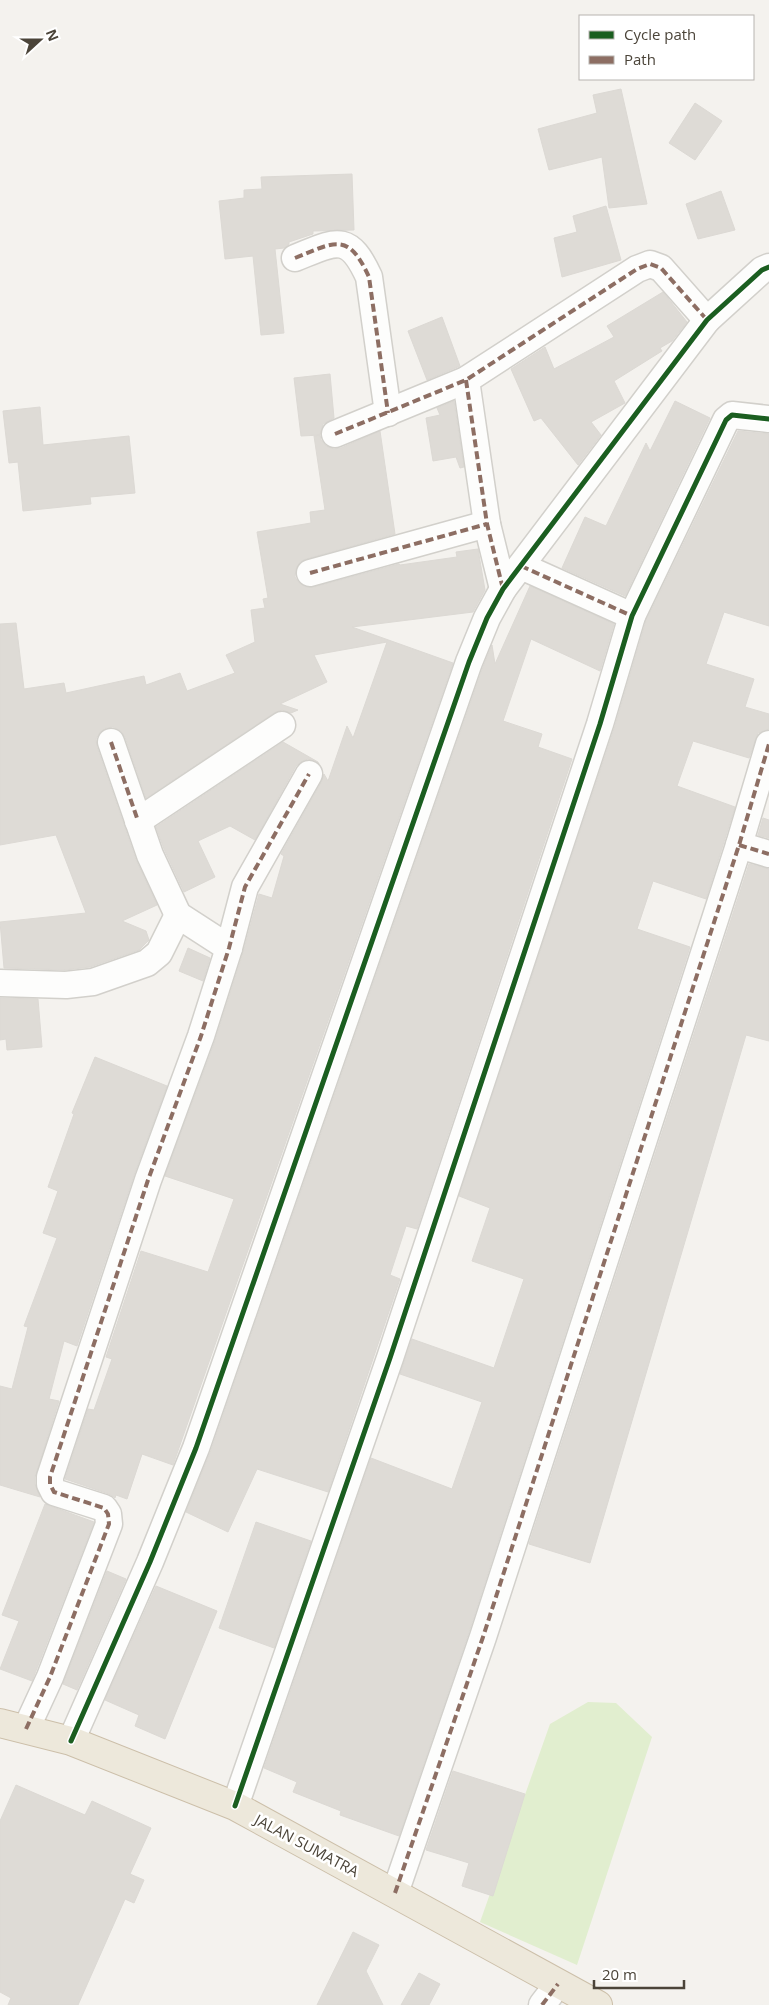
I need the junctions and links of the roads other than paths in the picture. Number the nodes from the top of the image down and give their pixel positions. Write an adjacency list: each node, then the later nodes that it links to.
1 (295, 258): 5 (street)
2 (769, 268): 3 (street)
3 (707, 320): 4 (street); 9 (street)
4 (466, 380): 5 (street); 8 (street)
5 (388, 413): 7 (street)
6 (769, 419): 12 (street)
7 (335, 434)
8 (487, 524): 10 (street); 11 (street)
9 (521, 566): 11 (street); 12 (street)
10 (310, 573)
11 (503, 588): 24 (street)
12 (632, 616): 25 (street)
13 (282, 725): 17 (street)
14 (111, 742): 17 (street)
15 (769, 744): 18 (street)
16 (308, 774): 21 (street)
17 (138, 821): 20 (street)
18 (739, 845): 19 (street); 26 (street)
19 (769, 854)
20 (178, 915): 21 (street); 22 (street)
21 (229, 948): 23 (street)
22 (0, 983)
23 (13, 1726): 24 (highway, JALAN SUMATRA)
24 (71, 1741): 25 (highway, JALAN SUMATRA)
25 (235, 1806): 26 (highway, JALAN SUMATRA)
26 (395, 1893): 27 (highway, JALAN SUMATRA)
27 (558, 1984): 28 (street); 29 (highway, JALAN SUMATRA)
28 (542, 2005)
29 (598, 2005)

